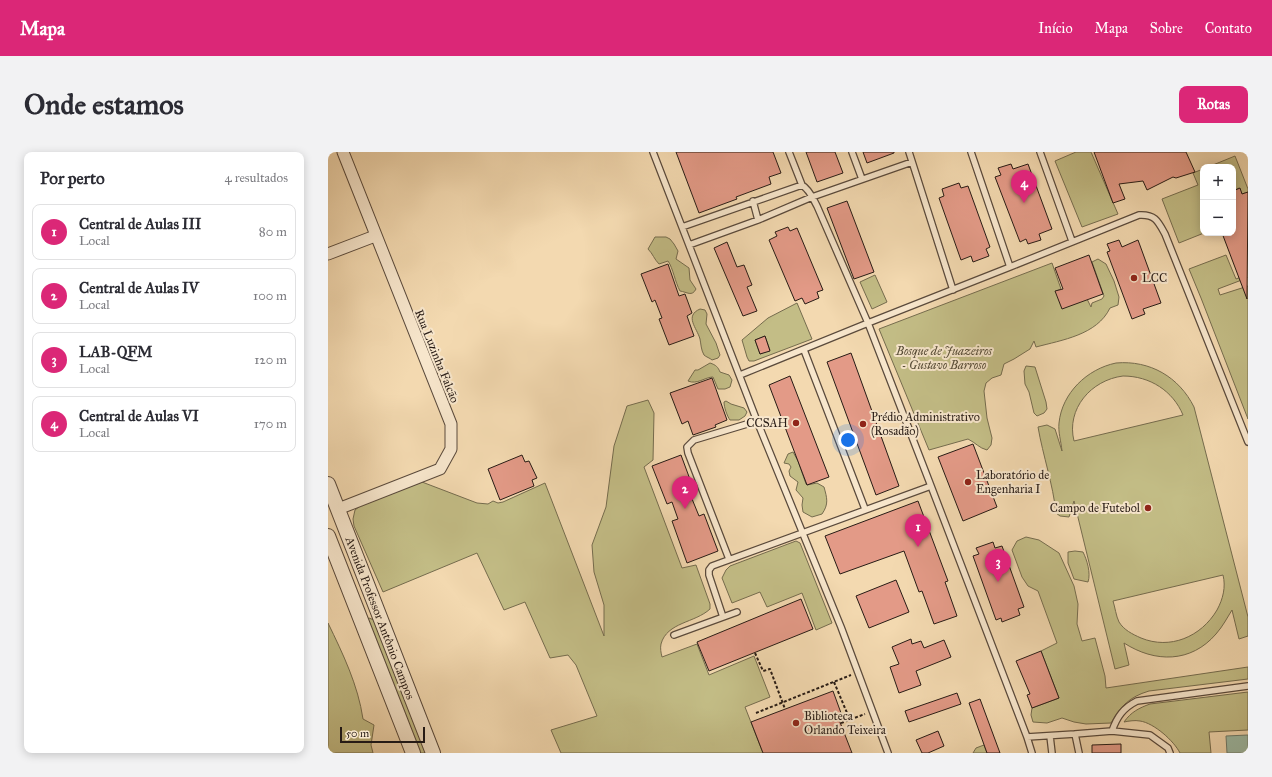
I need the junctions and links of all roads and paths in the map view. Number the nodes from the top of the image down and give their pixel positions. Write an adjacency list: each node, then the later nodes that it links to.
1 (343, 152): 15 (street, Rua Luzinha Falcão)
2 (654, 152): 14 (lane)
3 (789, 152): 10 (lane)
4 (852, 152): 9 (lane)
5 (909, 152): 8 (lane)
6 (971, 152): 19 (lane)
7 (1040, 152): 16 (lane)
8 (912, 162): 9 (lane); 20 (lane)
9 (862, 180): 11 (lane)
10 (802, 185): 11 (lane); 12 (lane)
11 (812, 197): 13 (lane); 21 (lane)
12 (753, 201): 13 (lane); 14 (lane)
13 (758, 220): 17 (lane)
14 (682, 227): 17 (lane)
15 (375, 236): 18 (street); 28 (street, Rua Luzinha Falcão)
16 (1072, 241): 19 (lane); 25 (lane)
17 (689, 245): 23 (lane)
18 (328, 254)
19 (1010, 268): 20 (lane)
20 (952, 290): 21 (lane)
21 (868, 323): 22 (lane); 27 (lane)
22 (804, 350): 23 (lane); 29 (lane)
23 (740, 375): 24 (lane)
24 (757, 421): 30 (lane); 33 (lane)
25 (1248, 442)
26 (328, 484): 28 (street, Avenida Professor Antônio Campos)
27 (932, 486): 29 (lane); 52 (lane)
28 (338, 509): 31 (street, Avenida Professor Antônio Campos)
29 (865, 509): 30 (lane)
30 (804, 533): 33 (lane); 55 (lane)
31 (348, 534): 32 (street); 34 (street, Avenida Professor Antônio Campos)
32 (329, 538): 35 (street, Avenida Professor Antônio Campos)
33 (729, 559): 37 (lane)
34 (358, 563): 35 (street); 54 (street, Avenida Professor Antônio Campos)
35 (340, 568): 53 (street, Avenida Professor Antônio Campos)
36 (737, 612): 37 (lane)
37 (723, 617): 38 (lane)
38 (674, 635)
39 (755, 653): 43 (path)
40 (851, 675): 41 (path)
41 (834, 682): 43 (path); 47 (path)
42 (1248, 686): 49 (lane)
43 (782, 702): 44 (path); 45 (path)
44 (785, 709)
45 (756, 712)
46 (865, 714): 47 (path)
47 (850, 720): 48 (path)
48 (841, 723)
49 (1112, 731): 50 (lane); 59 (lane)
50 (1076, 734): 51 (lane); 58 (lane)
51 (1050, 736): 52 (lane); 57 (lane)
52 (1027, 737): 56 (lane)
53 (413, 753)
54 (433, 753)
55 (888, 753)
56 (1032, 753)
57 (1052, 753)
58 (1079, 753)
59 (1170, 753)

